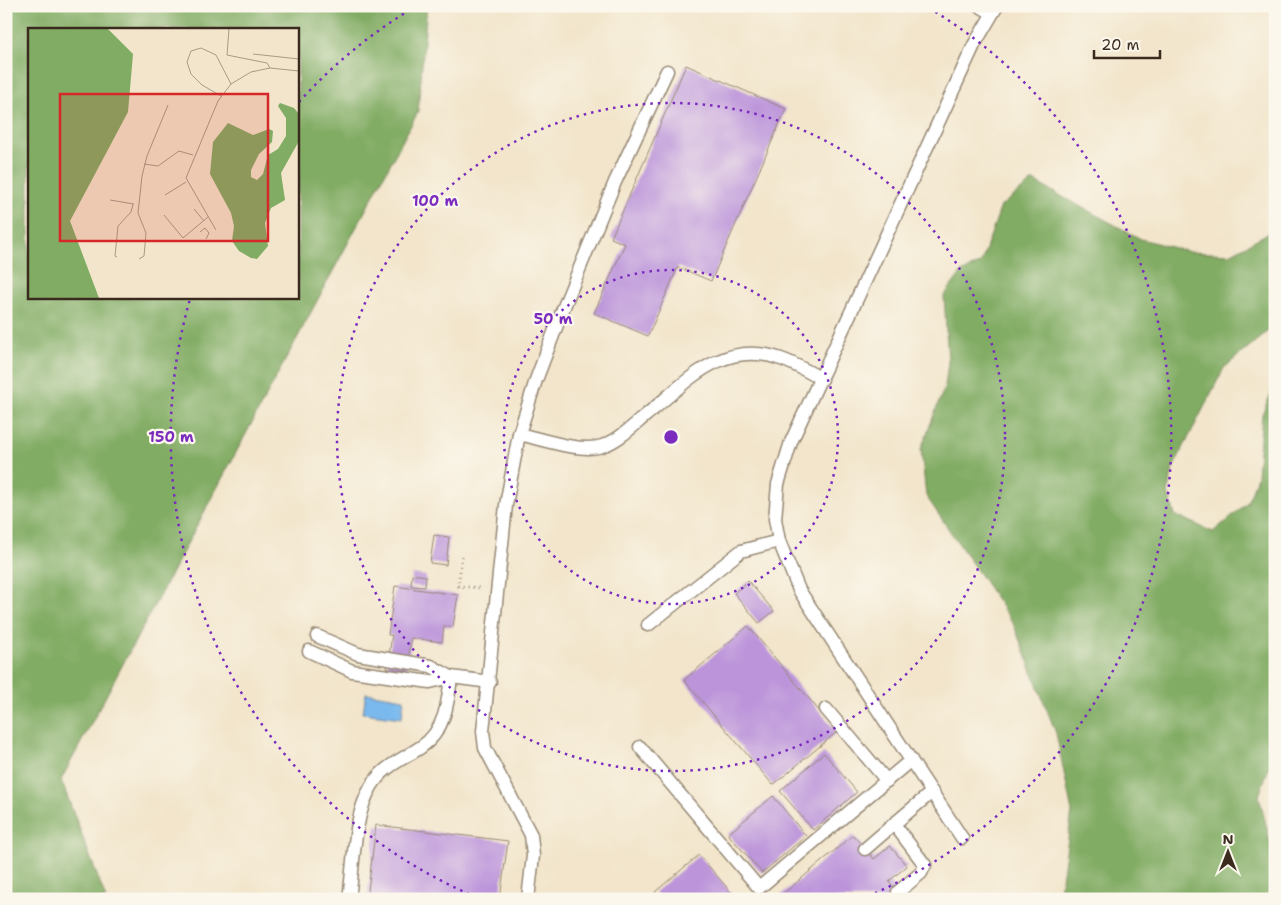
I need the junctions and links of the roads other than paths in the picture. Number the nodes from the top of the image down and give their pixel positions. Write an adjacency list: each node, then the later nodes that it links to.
1 (980, 6): 2 (lane)
2 (994, 10): 4 (lane)
3 (667, 71): 5 (lane)
4 (822, 379): 5 (lane); 6 (lane)
5 (520, 434): 11 (lane)
6 (779, 541): 7 (lane); 14 (lane)
7 (648, 625)
8 (317, 636): 10 (lane)
9 (309, 651): 10 (lane)
10 (451, 677): 11 (lane); 21 (lane)
11 (490, 682): 22 (lane)
12 (826, 709): 15 (lane)
13 (640, 747): 15 (lane)
14 (911, 760): 15 (lane); 16 (lane)
15 (887, 781)
16 (932, 792): 17 (lane); 18 (lane)
17 (894, 824): 19 (lane); 20 (lane)
18 (962, 838)
19 (865, 849)
20 (898, 892)
21 (350, 899)
22 (528, 899)

